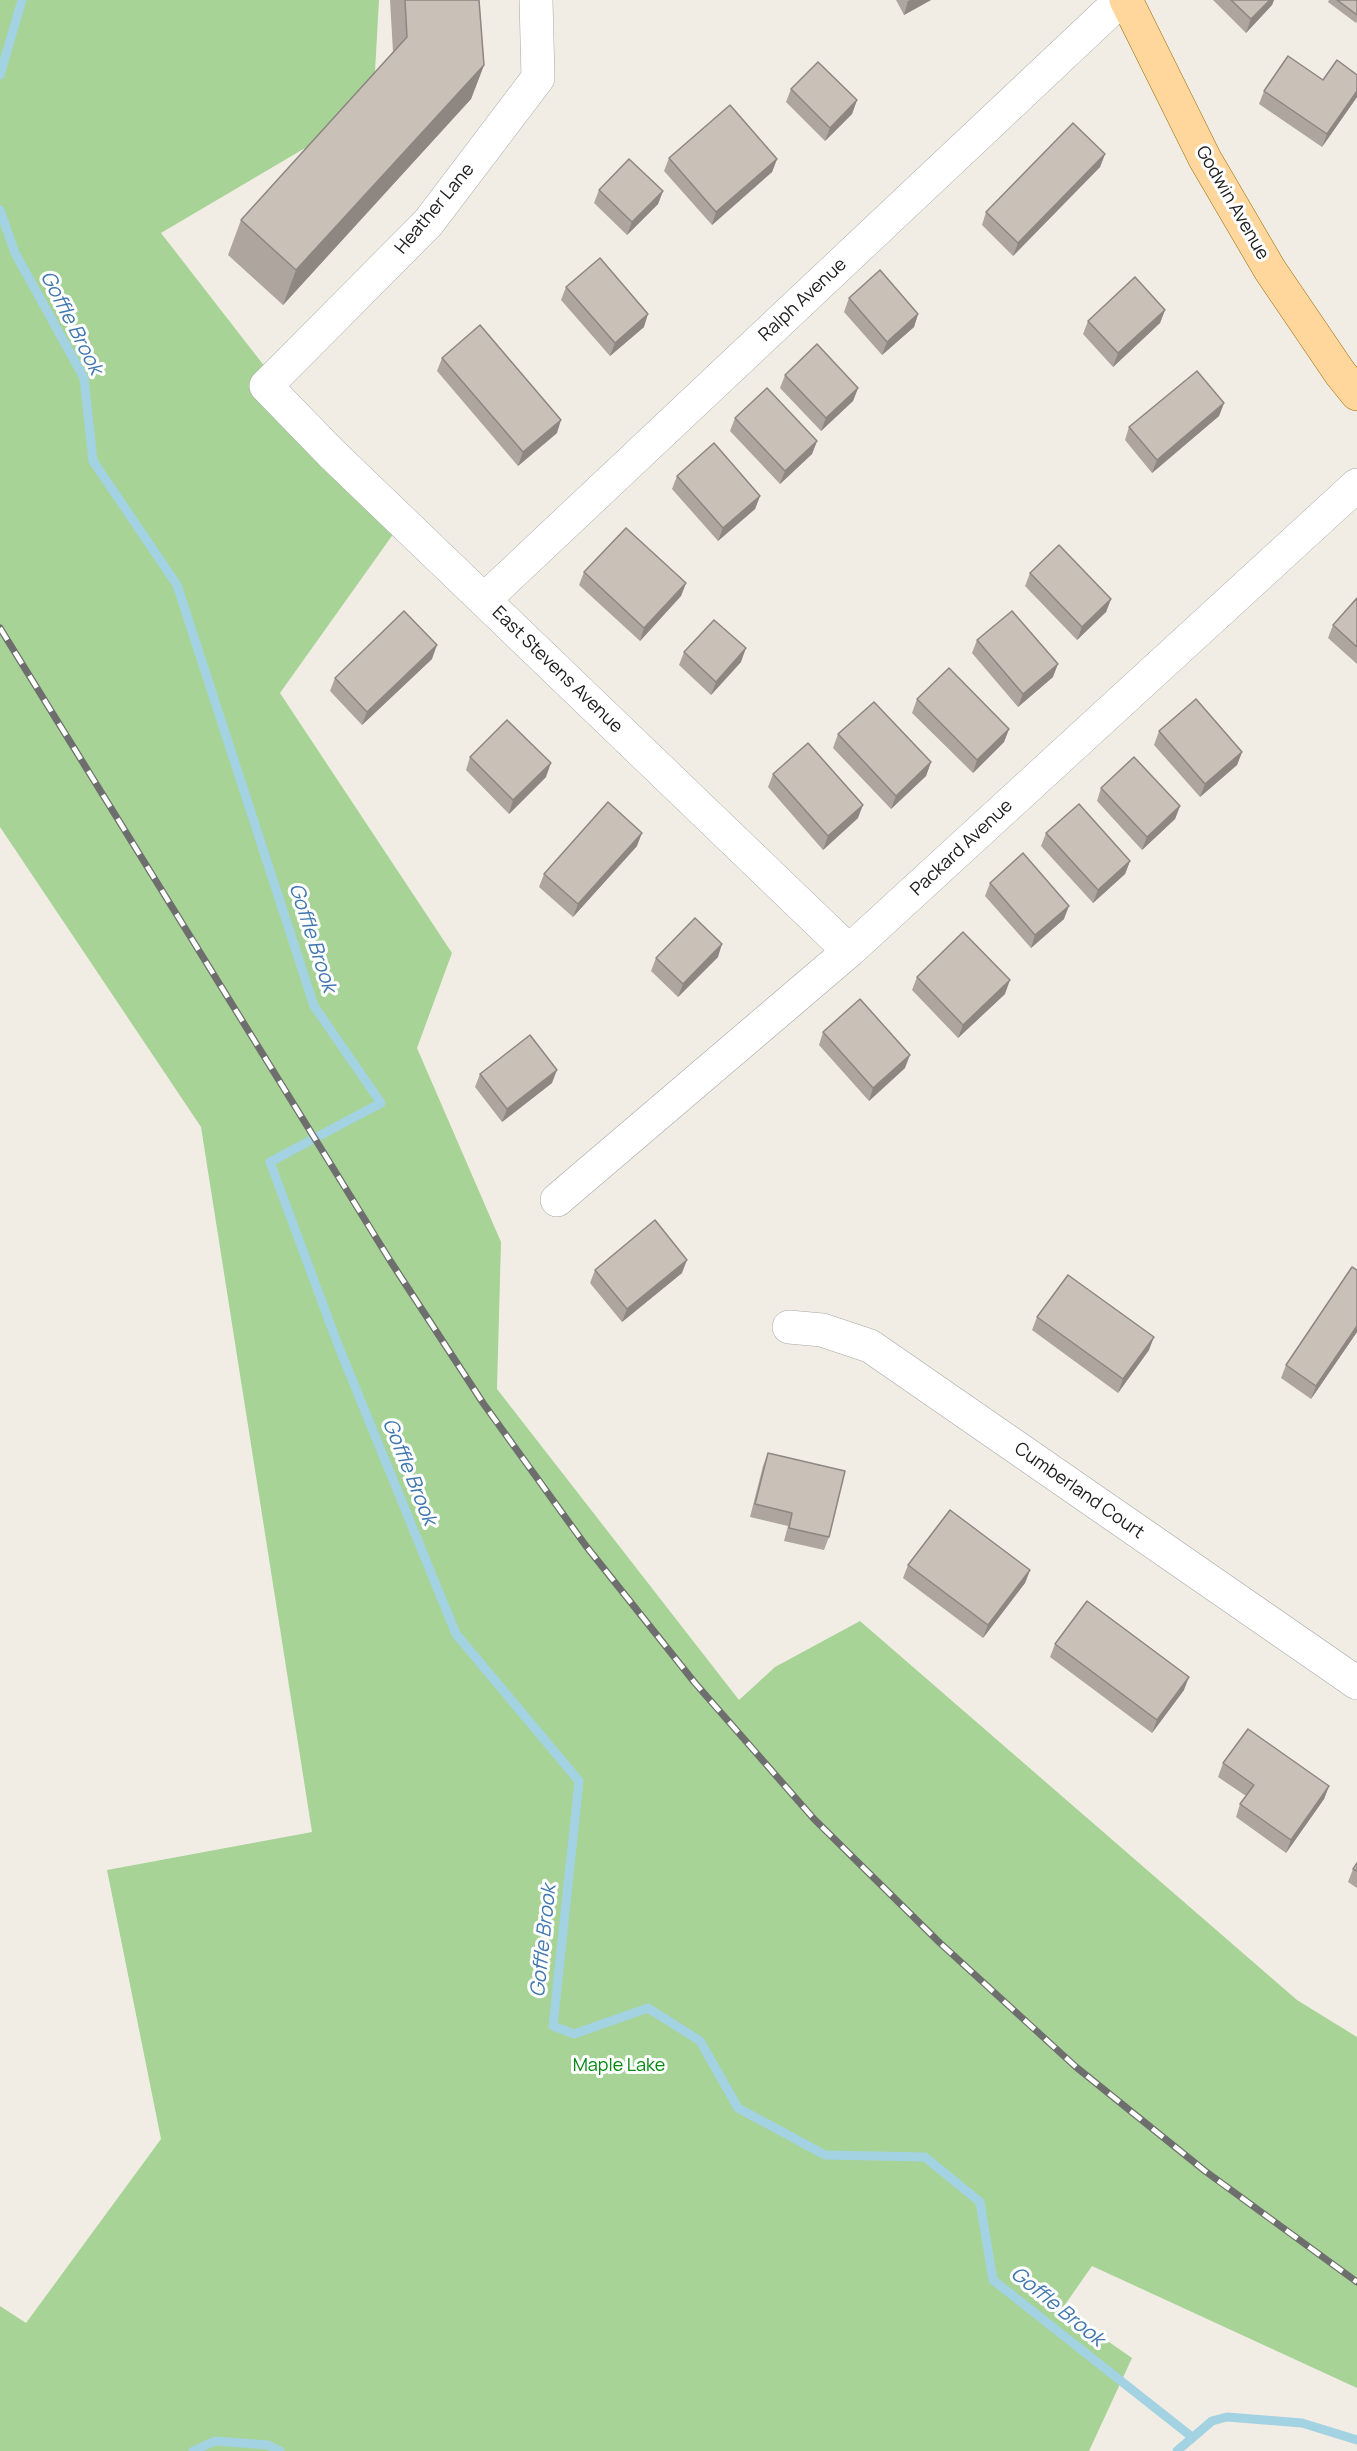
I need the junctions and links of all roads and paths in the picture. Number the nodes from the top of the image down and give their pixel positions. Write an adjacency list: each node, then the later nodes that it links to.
1 (536, 0): 4 (street, Heather Lane)
2 (1121, 0): 7 (street, Ralph Avenue)
3 (1126, 0): 5 (main road, Godwin Avenue)
4 (266, 386): 7 (street, East Stevens Avenue)
5 (1357, 393)
6 (1357, 485): 8 (street, Packard Avenue)
7 (484, 600): 8 (street, East Stevens Avenue)
8 (849, 951): 9 (street, Packard Avenue)
9 (557, 1200)
10 (789, 1327): 11 (street, Cumberland Court)
11 (1357, 1683)

